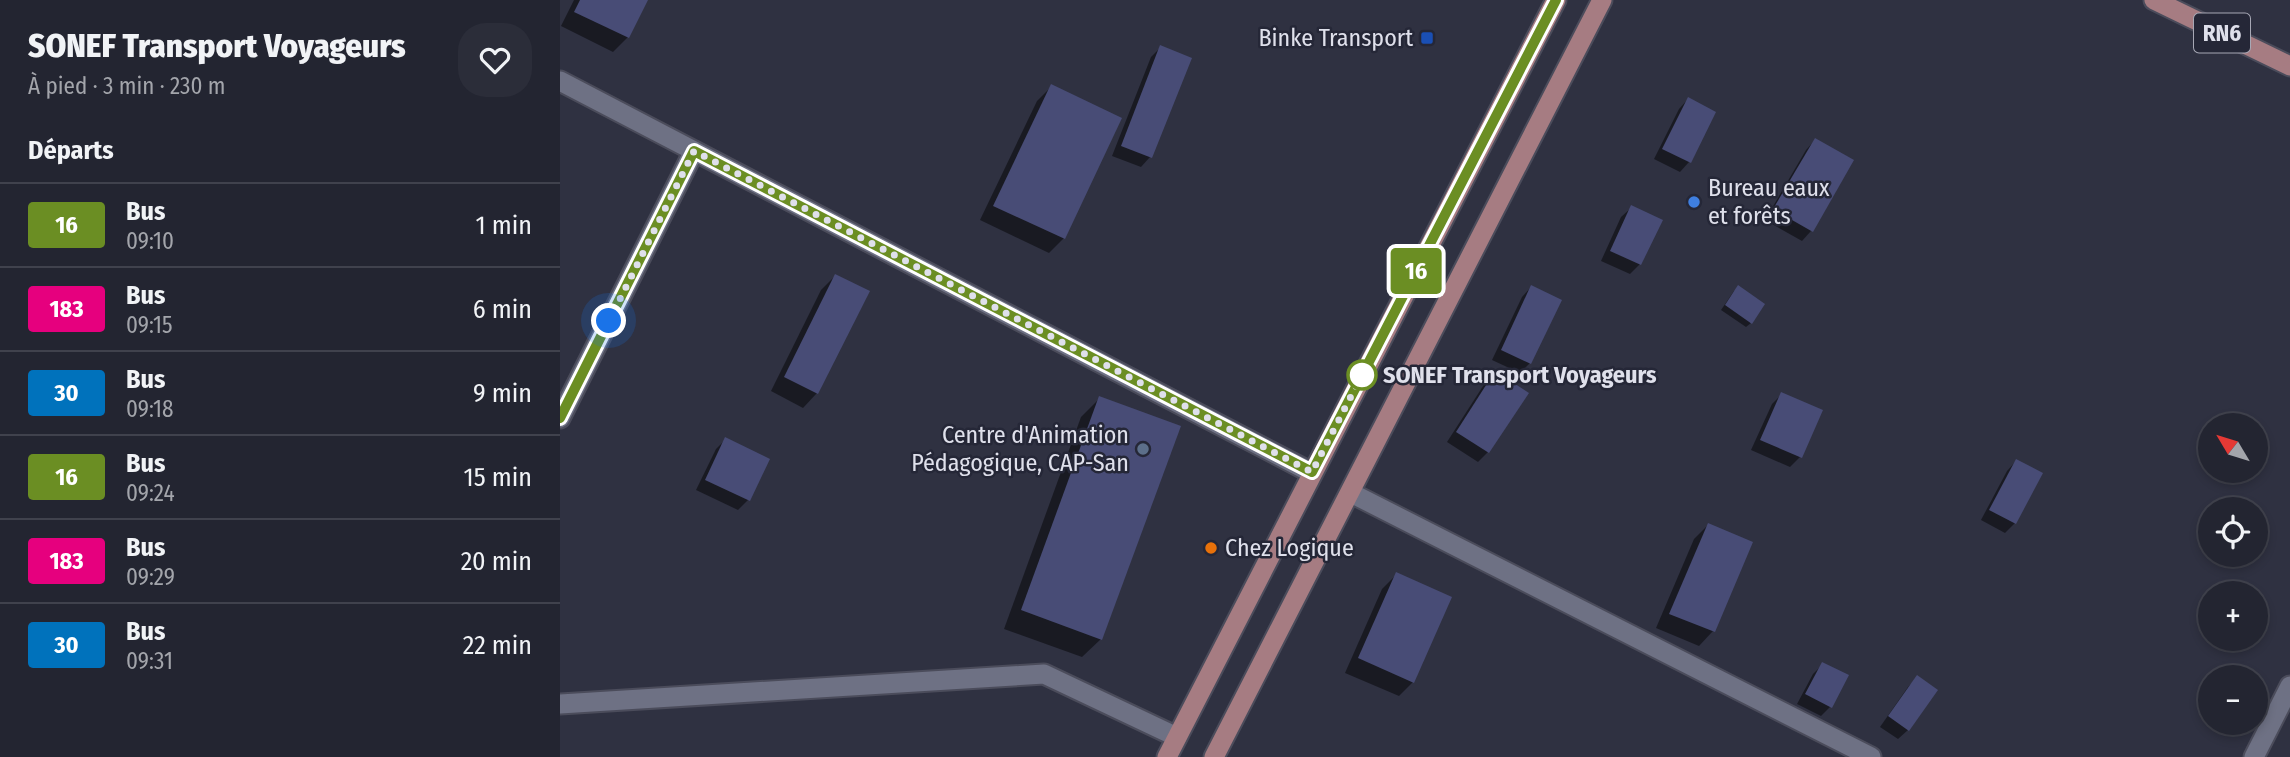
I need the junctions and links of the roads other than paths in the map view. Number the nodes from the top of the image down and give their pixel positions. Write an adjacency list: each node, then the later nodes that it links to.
1 (1556, 0): 8 (main road)
2 (1602, 0): 9 (main road)
3 (2154, 0): 4 (main road, RN6)
4 (2290, 66)
5 (560, 81): 6 (street)
6 (694, 151): 7 (street); 8 (street)
7 (560, 418)
8 (1312, 472): 12 (main road)
9 (1351, 493): 14 (main road); 15 (street)
10 (2290, 686): 16 (street)
11 (560, 704): 12 (street)
12 (1177, 737): 13 (main road)
13 (1167, 757)
14 (1214, 757)
15 (1871, 757)
16 (2254, 757)

